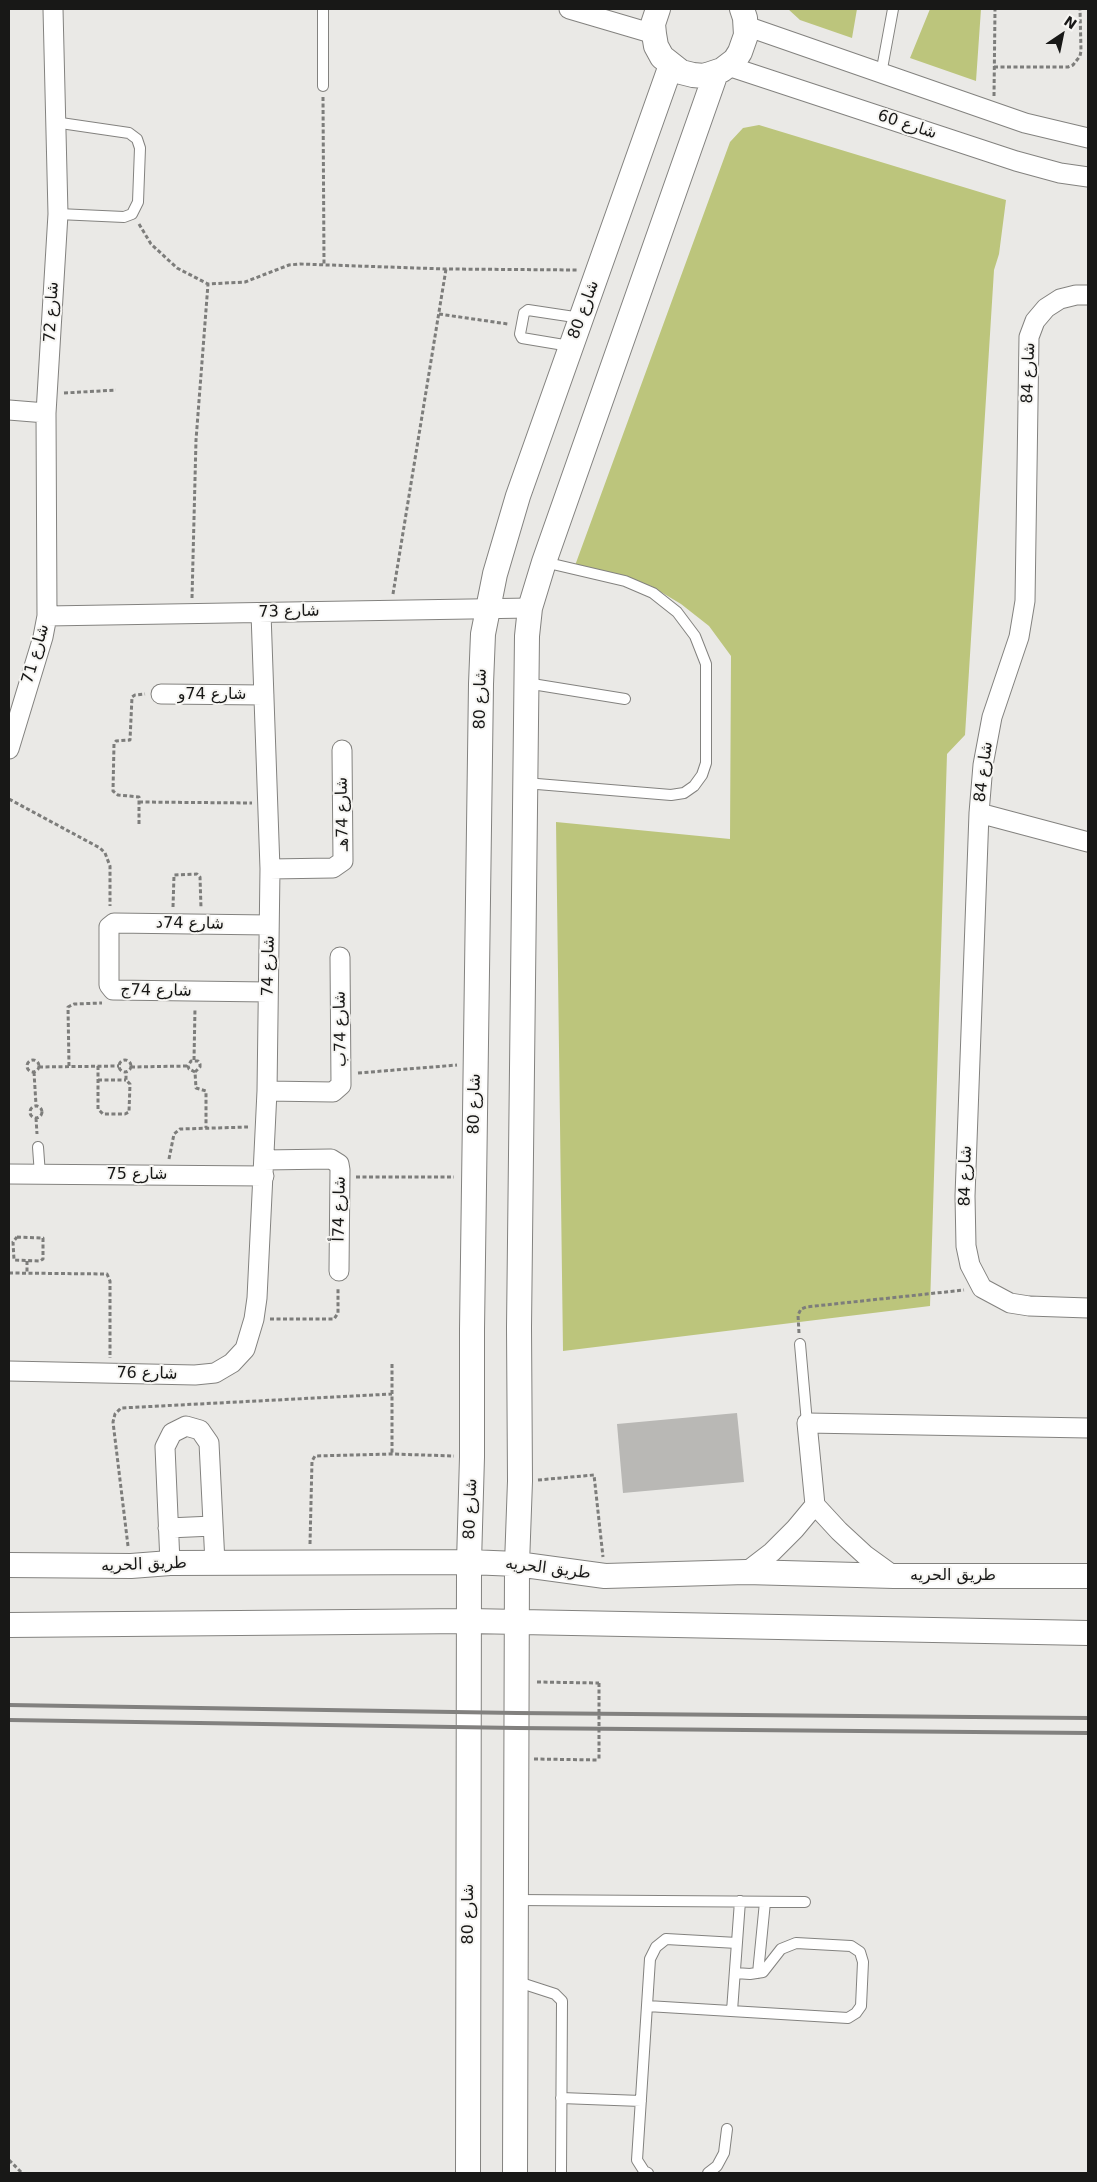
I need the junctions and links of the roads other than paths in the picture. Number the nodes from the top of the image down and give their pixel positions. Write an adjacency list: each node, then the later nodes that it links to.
1 (53, 9): 12 (street, شارع 72)
2 (323, 9): 11 (lane)
3 (568, 9): 7 (street)
4 (658, 9): 7 (street)
5 (892, 9): 10 (lane)
6 (744, 17): 9 (street); 10 (street)
7 (654, 34): 8 (street)
8 (671, 65): 9 (street); 17 (street, شارع 80)
9 (722, 70): 14 (street, شارع 60); 21 (street)
10 (881, 74): 13 (street)
11 (323, 86)
12 (54, 122): 15 (street, شارع 72); 15 (lane)
13 (1088, 138)
14 (1088, 177)
15 (58, 214): 19 (street, شارع 72)
16 (1088, 295): 33 (street, شارع 84)
17 (581, 318): 18 (street, شارع 80); 18 (lane)
18 (570, 346): 23 (street, شارع 80)
19 (47, 404): 20 (street); 25 (street, شارع 72)
20 (9, 410)
21 (544, 562): 22 (street); 32 (lane)
22 (530, 608): 23 (street, شارع 73); 26 (street)
23 (487, 609): 24 (street, شارع 73); 55 (street, شارع 80)
24 (261, 613): 25 (street, شارع 73); 28 (street, شارع 74)
25 (47, 616): 30 (street, شارع 71)
26 (525, 683): 29 (lane); 32 (street)
27 (161, 694): 28 (street, شارع 74و)
28 (264, 695): 35 (street, شارع 74)
29 (625, 699)
30 (9, 749)
31 (342, 750): 35 (street, شارع 74هـ)
32 (524, 783): 58 (street)
33 (979, 813): 34 (street); 46 (street, شارع 84)
34 (1088, 842)
35 (270, 869): 37 (street, شارع 74)
36 (110, 924): 37 (street, شارع 74د); 39 (street, شارع 74ج)
37 (269, 925): 39 (street, شارع 74)
38 (340, 957): 40 (street, شارع 74ب)
39 (268, 992): 40 (street, شارع 74)
40 (267, 1091): 42 (street, شارع 74)
41 (38, 1147): 44 (lane)
42 (264, 1168): 44 (street, شارع 75); 45 (street, شارع 74أ); 47 (street, شارع 74)
43 (9, 1174): 44 (street, شارع 75)
44 (40, 1174)
45 (338, 1271)
46 (1088, 1308)
47 (254, 1319): 49 (street, شارع 76)
48 (800, 1344): 50 (lane)
49 (9, 1371)
50 (807, 1423): 51 (street); 52 (street)
51 (1088, 1428)
52 (815, 1505): 60 (street); 61 (street)
53 (213, 1526): 54 (street); 54 (street); 57 (street)
54 (168, 1528): 56 (street)
55 (469, 1562): 57 (street, طريق الحريه); 58 (street, طريق الحريه); 63 (street, شارع 80)
56 (170, 1563): 57 (street, طريق الحريه); 59 (street, طريق الحريه)
57 (215, 1563)
58 (517, 1564): 60 (street, طريق الحريه); 64 (street)
59 (9, 1565)
60 (746, 1572): 61 (street, طريق الحريه)
61 (894, 1576): 62 (street, طريق الحريه)
62 (1088, 1576)
63 (469, 1621): 64 (street); 65 (street); 80 (street, شارع 80)
64 (517, 1622): 66 (street); 67 (street)
65 (9, 1624)
66 (1088, 1633)
67 (516, 1900): 68 (lane); 74 (street)
68 (740, 1901): 69 (lane); 71 (lane)
69 (765, 1902): 70 (lane); 73 (lane)
70 (805, 1902)
71 (737, 1943): 72 (lane); 75 (lane)
72 (735, 1973): 73 (lane); 76 (lane)
73 (758, 1973): 76 (lane)
74 (515, 1981): 77 (lane); 81 (street)
75 (647, 2006): 76 (lane); 78 (lane)
76 (732, 2011)
77 (561, 2098): 78 (lane); 82 (lane)
78 (641, 2101): 83 (lane)
79 (726, 2129): 84 (lane)
80 (468, 2173)
81 (515, 2173)
82 (560, 2173)
83 (648, 2173)
84 (708, 2173)

